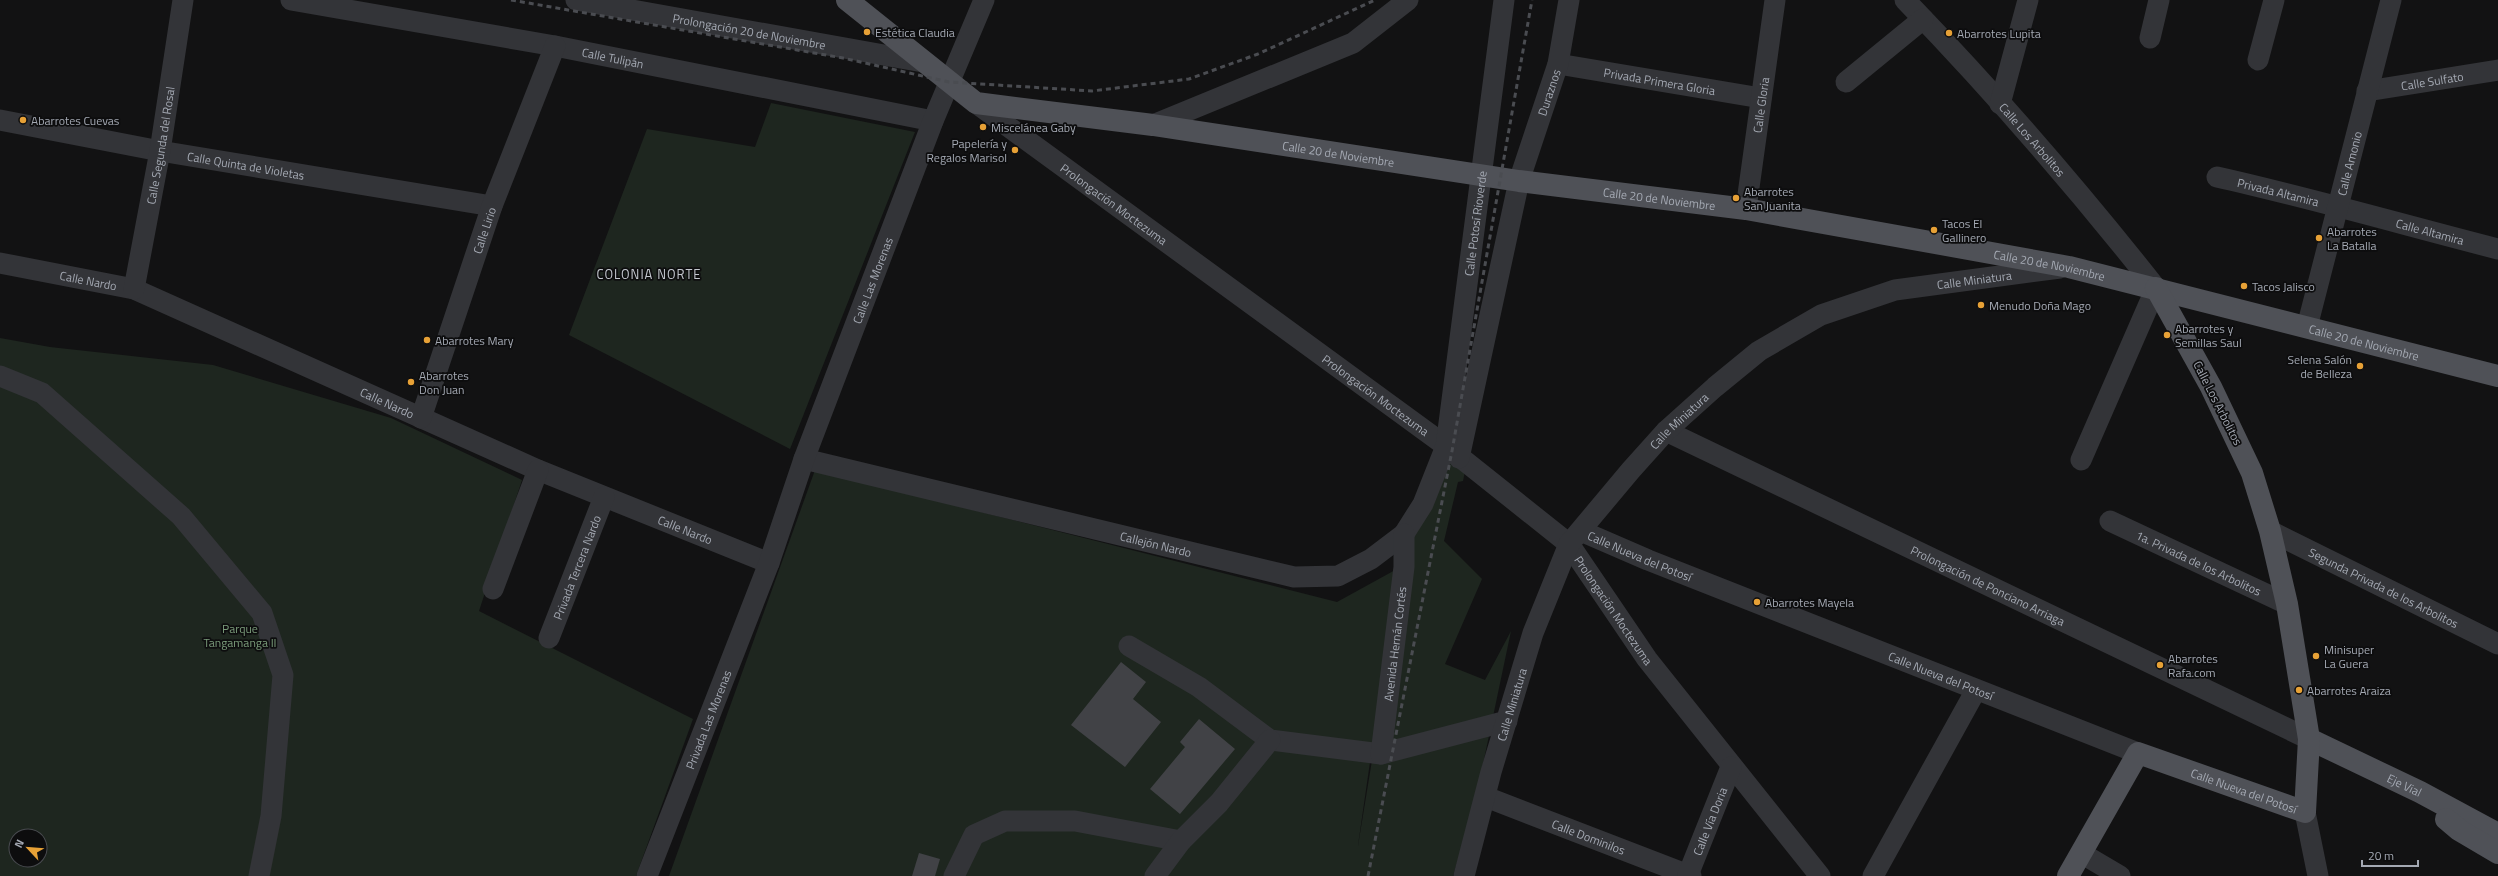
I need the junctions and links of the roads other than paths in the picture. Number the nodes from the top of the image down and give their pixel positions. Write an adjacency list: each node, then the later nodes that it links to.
1 (183, 0): 31 (street, Calle Segunda del Rosal)
2 (292, 0): 17 (street, Calle Tulipán)
3 (576, 0): 19 (street, Prolongación 20 de Noviembre)
4 (847, 0): 19 (main road, Prolongación Moctezuma)
5 (984, 0): 22 (street, Calle Las Morenas)
6 (1408, 0): 30 (street)
7 (1504, 0): 32 (street, Calle Potosí Rioverde)
8 (1569, 0): 20 (street, Duraznos)
9 (1775, 0): 25 (street, Calle Gloria)
10 (1905, 0): 15 (street, Calle Los Arbolitos)
11 (2028, 0): 27 (street)
12 (2159, 0): 16 (street)
13 (2274, 0): 18 (street)
14 (2390, 0): 24 (street, Calle Amonio)
15 (1923, 19): 23 (street); 27 (street, Calle Los Arbolitos)
16 (2150, 38)
17 (555, 46): 29 (street, Calle Tulipán); 35 (street, Calle Lirio)
18 (2258, 60)
19 (923, 62): 22 (main road, Prolongación Moctezuma)
20 (1558, 64): 25 (street, Privada Primera Gloria); 34 (street, Duraznos)
21 (2498, 70): 24 (street, Calle Sulfato)
22 (949, 82): 26 (main road, Prolongación Moctezuma); 29 (street, Calle Las Morenas)
23 (1846, 82)
24 (2367, 91): 37 (street, Calle Amonio)
25 (1761, 98): 36 (street, Calle Gloria)
26 (976, 103): 30 (main road, Calle 20 de Noviembre); 48 (street, Prolongación Moctezuma)
27 (2000, 104): 41 (street, Calle Los Arbolitos)
28 (0, 120): 31 (street, Calle Quinta de Violetas)
29 (934, 120): 49 (street, Calle Las Morenas)
30 (1153, 125): 32 (main road, Calle 20 de Noviembre)
31 (160, 151): 35 (street, Calle Quinta de Violetas); 42 (street, Calle Segunda del Rosal)
32 (1481, 176): 34 (main road, Calle 20 de Noviembre); 48 (street, Calle Potosí Rioverde)
33 (2217, 177): 37 (street, Privada Altamira)
34 (1519, 181): 36 (main road, Calle 20 de Noviembre); 48 (street)
35 (492, 206): 46 (street, Calle Lirio)
36 (1746, 209): 40 (main road, Calle 20 de Noviembre)
37 (2339, 209): 38 (street, Calle Altamira); 43 (street, Calle Amonio)
38 (2498, 249)
39 (0, 263): 42 (street, Calle Nardo)
40 (2069, 267): 41 (main road, Calle 20 de Noviembre); 47 (street, Calle Miniatura)
41 (2156, 288): 43 (main road, Calle 20 de Noviembre); 50 (street); 54 (main road, Calle Los Arbolitos)
42 (134, 290): 46 (street, Calle Nardo)
43 (2307, 327): 45 (main road, Calle 20 de Noviembre)
44 (0, 376): 78 (street)
45 (2498, 376)
46 (421, 418): 51 (street, Calle Nardo)
47 (1666, 431): 56 (street, Calle Miniatura); 65 (street, Prolongación de Ponciano Arriaga)
48 (1453, 452): 55 (street, Callejón Nardo); 56 (street, Prolongación Moctezuma)
49 (804, 459): 55 (street, Callejón Nardo); 57 (street, Calle Las Morenas)
50 (2081, 460)
51 (538, 470): 52 (street, Calle Nardo); 58 (street)
52 (604, 497): 57 (street, Calle Nardo); 60 (street, Privada Tercera Nardo)
53 (2110, 521): 59 (street, 1a. Privada de los Arbolitos)
54 (2270, 531): 59 (main road, Calle Los Arbolitos); 61 (street, Segunda Privada de los Arbolitos)
55 (1404, 534): 68 (street, Avenida Hernán Cortés)
56 (1575, 538): 63 (street, Calle Nueva del Potosí); 64 (street, Calle Miniatura); 69 (street, Prolongación Moctezuma)
57 (769, 563): 79 (street, Privada Las Morenas)
58 (493, 589)
59 (2287, 604): 65 (main road, Calle Los Arbolitos)
60 (549, 638)
61 (2498, 644)
62 (1129, 646): 66 (street)
63 (1976, 690): 67 (street, Calle Nueva del Potosí); 84 (street)
64 (1507, 721): 68 (street); 71 (street, Calle Miniatura)
65 (2309, 739): 70 (main road, Eje Vial); 72 (main road, Calle Los Arbolitos)
66 (1270, 740): 68 (street); 74 (street)
67 (2138, 753): 72 (main road, Calle Nueva del Potosí); 75 (main road)
68 (1381, 754)
69 (1730, 767): 77 (street, Calle Vía Doria); 83 (street, Prolongación Moctezuma)
70 (2420, 792): 73 (main road, Eje Vial); 76 (main road)
71 (1486, 797): 77 (street, Calle Dominilos); 82 (street, Calle Miniatura)
72 (2305, 812): 87 (street, Calle Los Arbolitos)
73 (2498, 834)
74 (1181, 841): 80 (street); 81 (street)
75 (2081, 853): 85 (main road); 86 (street)
76 (2498, 853)
77 (1689, 875)
78 (259, 876)
79 (647, 876)
80 (954, 876)
81 (1155, 876)
82 (1464, 876)
83 (1820, 876)
84 (1873, 876)
85 (2068, 876)
86 (2120, 876)
87 (2318, 876)

